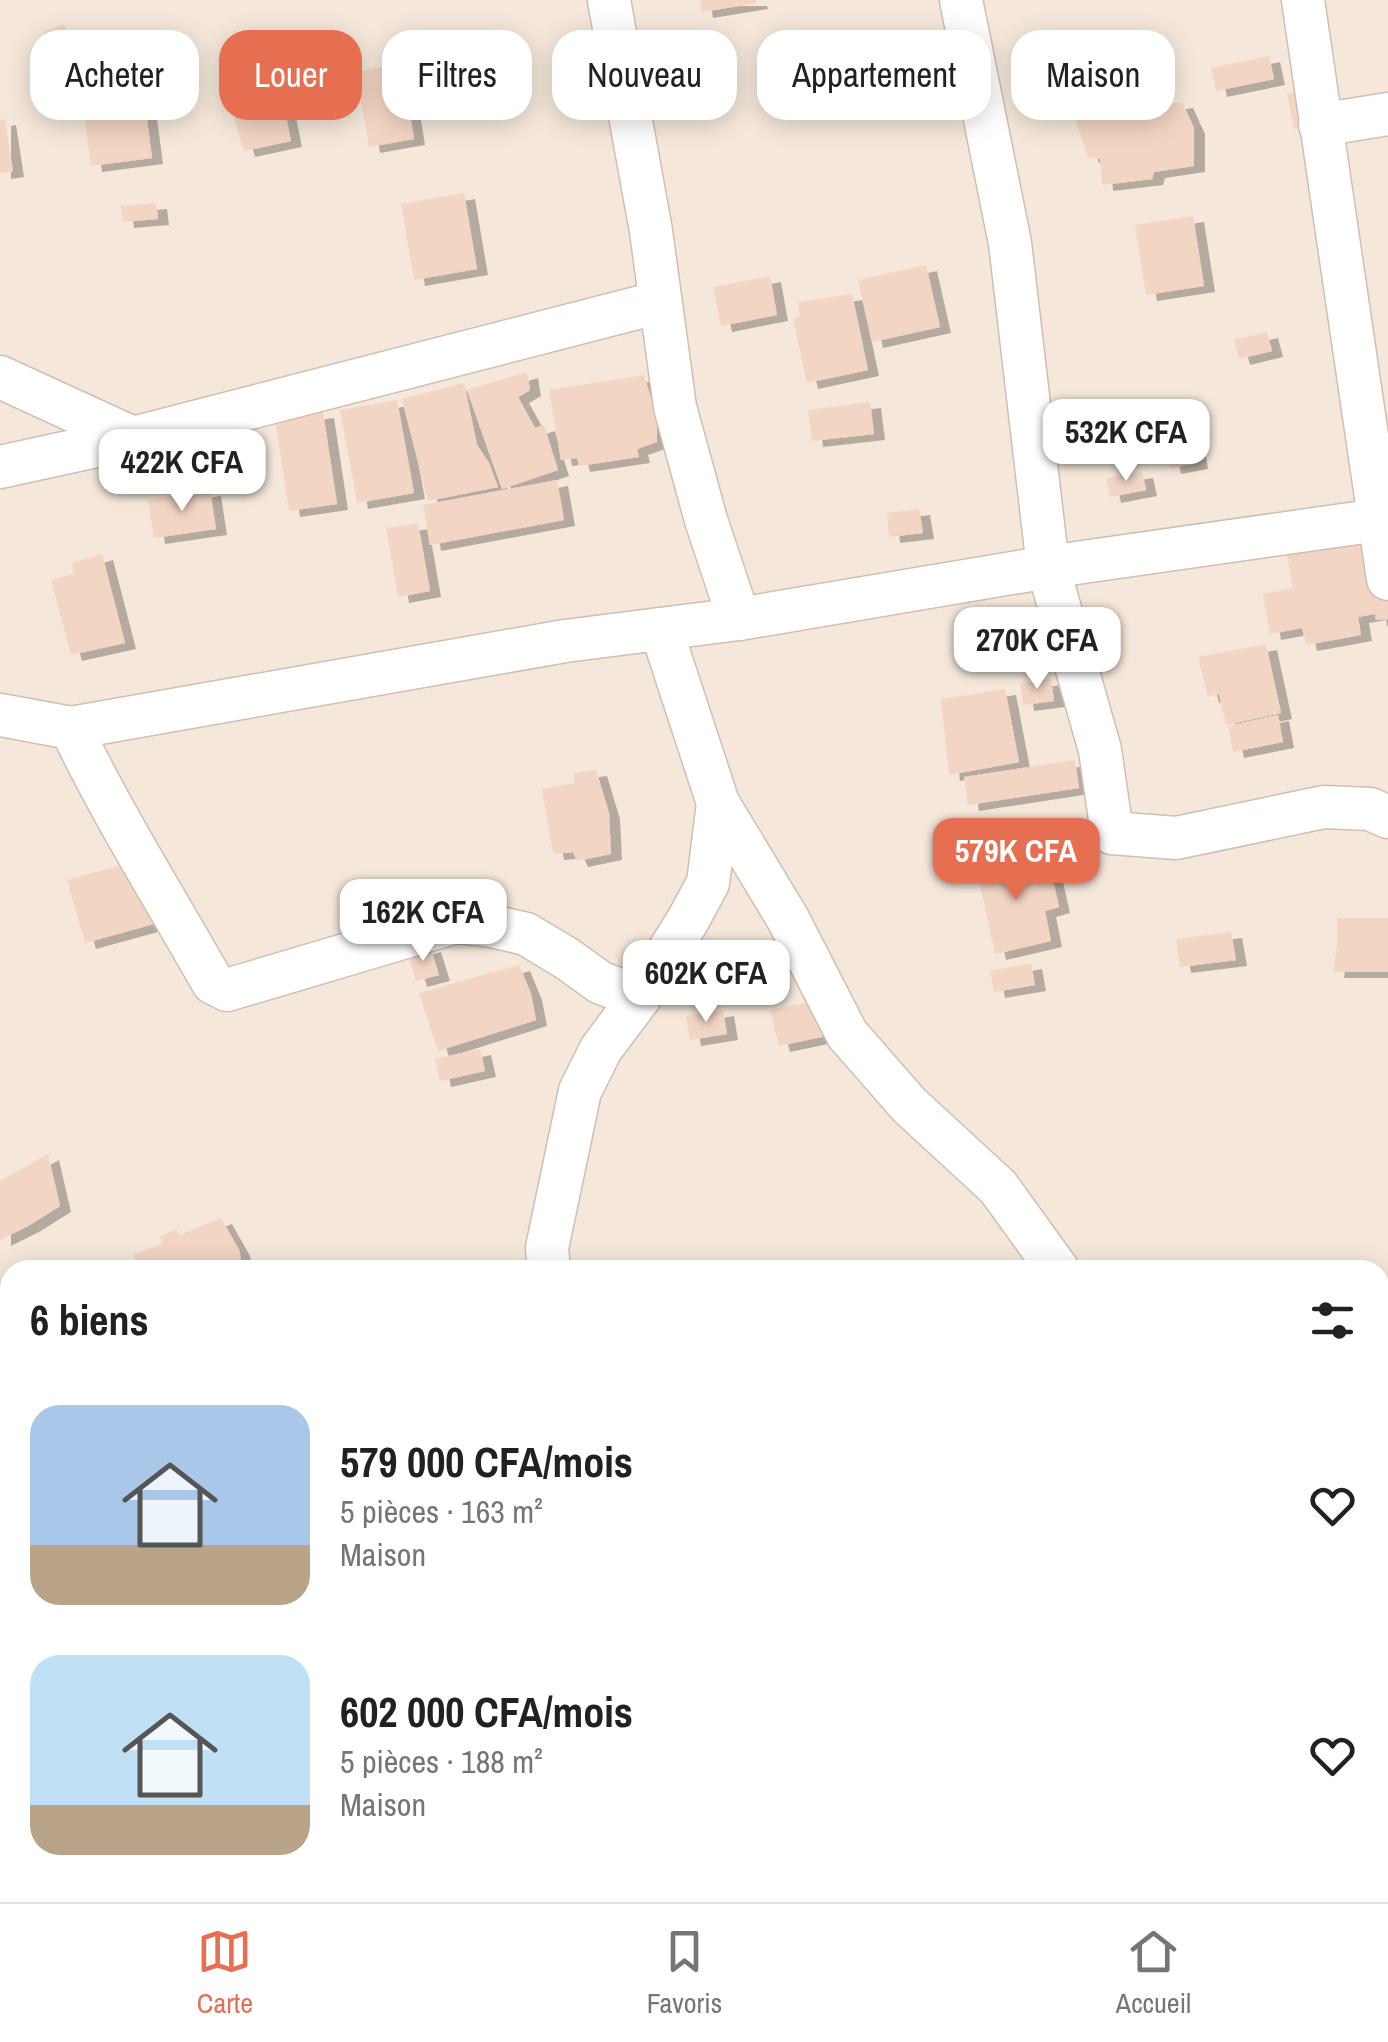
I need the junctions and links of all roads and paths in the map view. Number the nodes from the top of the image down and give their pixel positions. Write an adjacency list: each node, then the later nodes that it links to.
1 (609, 0): 6 (street)
2 (961, 0): 11 (street)
3 (1303, 0): 5 (street)
4 (1388, 114): 5 (street)
5 (1320, 124): 10 (street)
6 (660, 302): 8 (street); 13 (street)
7 (0, 377): 8 (street)
8 (133, 438): 9 (street)
9 (0, 467)
10 (1378, 520): 11 (street); 12 (street)
11 (1048, 567): 13 (street); 18 (street)
12 (1388, 579)
13 (739, 619): 14 (street)
14 (661, 629): 16 (street); 17 (street)
15 (0, 715): 16 (street)
16 (71, 728): 19 (street)
17 (718, 804): 19 (street); 21 (street)
18 (1388, 816)
19 (640, 997): 20 (street)
20 (548, 1260)
21 (1051, 1260)

